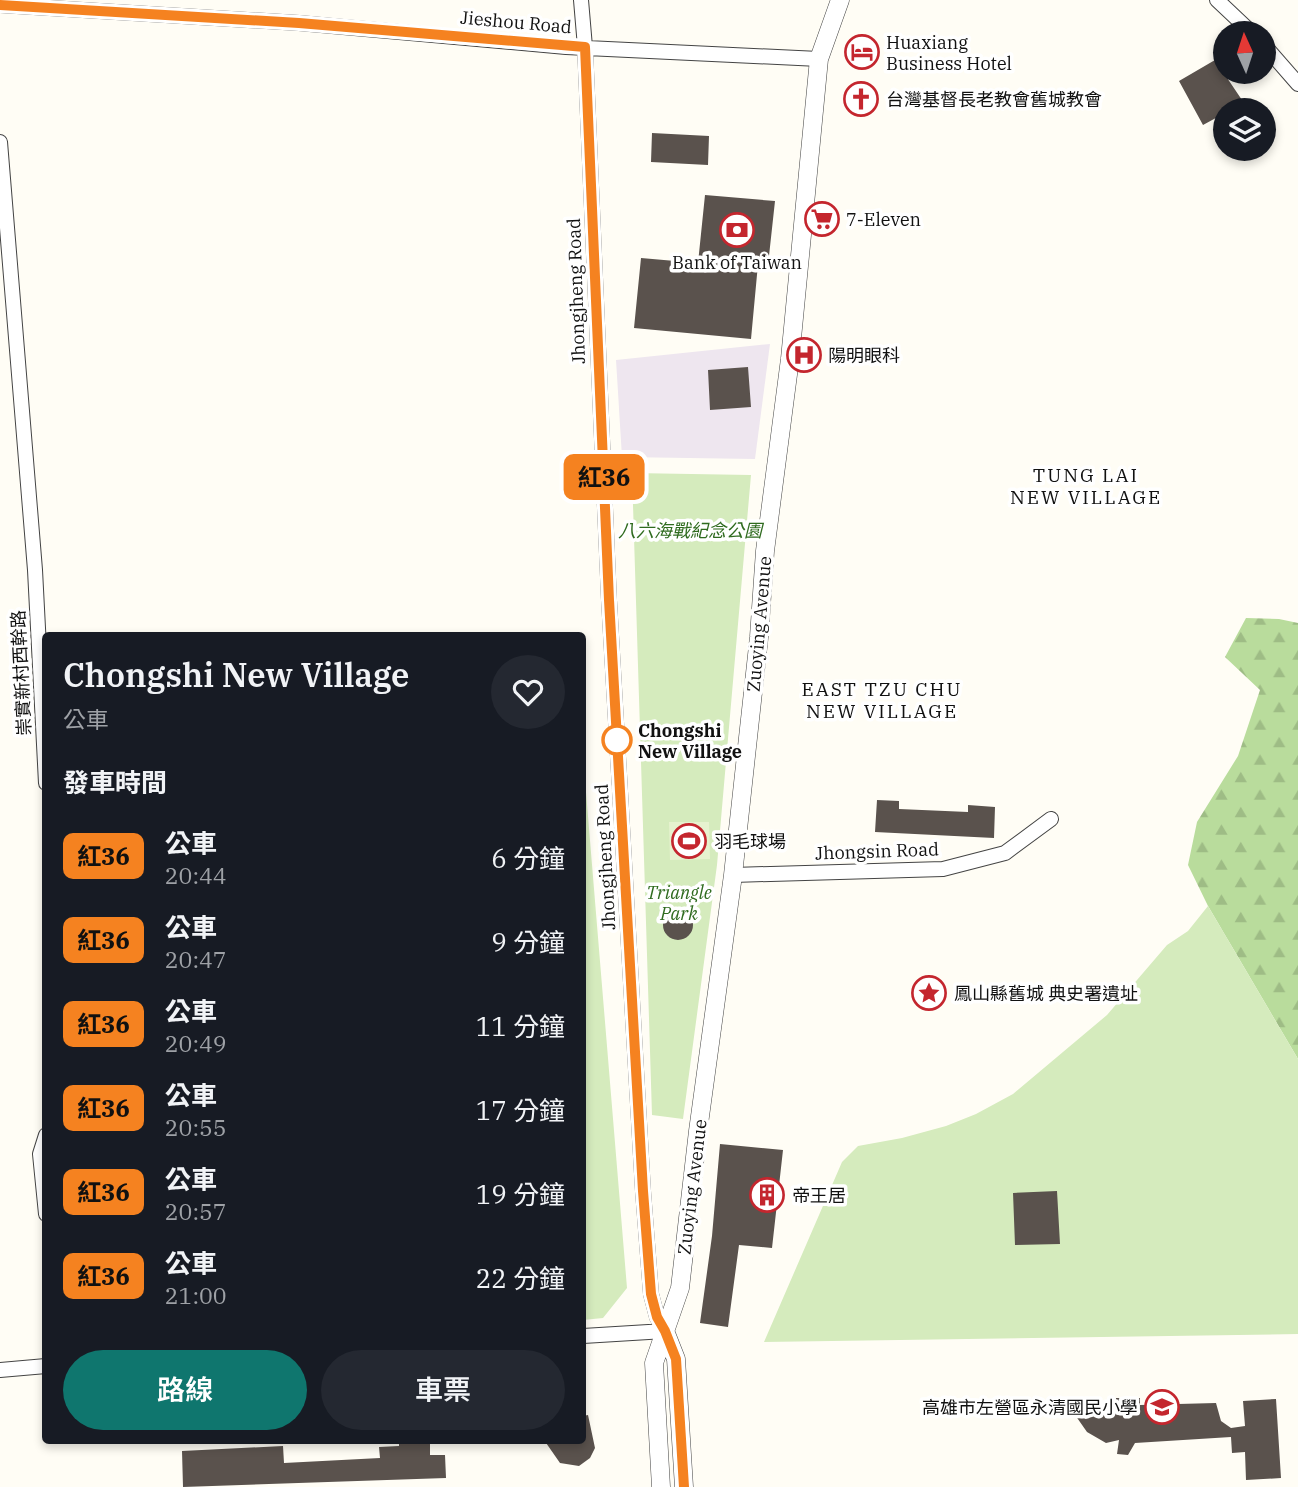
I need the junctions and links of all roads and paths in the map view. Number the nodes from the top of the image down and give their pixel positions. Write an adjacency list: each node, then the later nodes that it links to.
1 (581, 0): 6 (street, Jhongjheng Road)
2 (840, 0): 7 (street, Zuoying Avenue)
3 (1217, 0): 5 (street)
4 (0, 5): 6 (street, Jieshou Road)
5 (1239, 21)
6 (585, 47): 7 (street, Jieshou Road); 16 (street, Jhongjheng Road)
7 (819, 59): 13 (street, Zuoying Avenue)
8 (1276, 59): 9 (street)
9 (1298, 84)
10 (0, 142): 11 (street, 崇實新村西幹路)
11 (42, 706)
12 (1051, 819): 13 (street, Jhongsin Road)
13 (733, 875): 16 (street, Zuoying Avenue)
14 (42, 1148): 15 (street)
15 (42, 1174)
16 (665, 1331): 17 (street); 20 (street, Zuoying Avenue); 21 (street)
17 (586, 1336)
18 (42, 1366): 19 (street)
19 (0, 1370)
20 (661, 1487)
21 (684, 1487)

